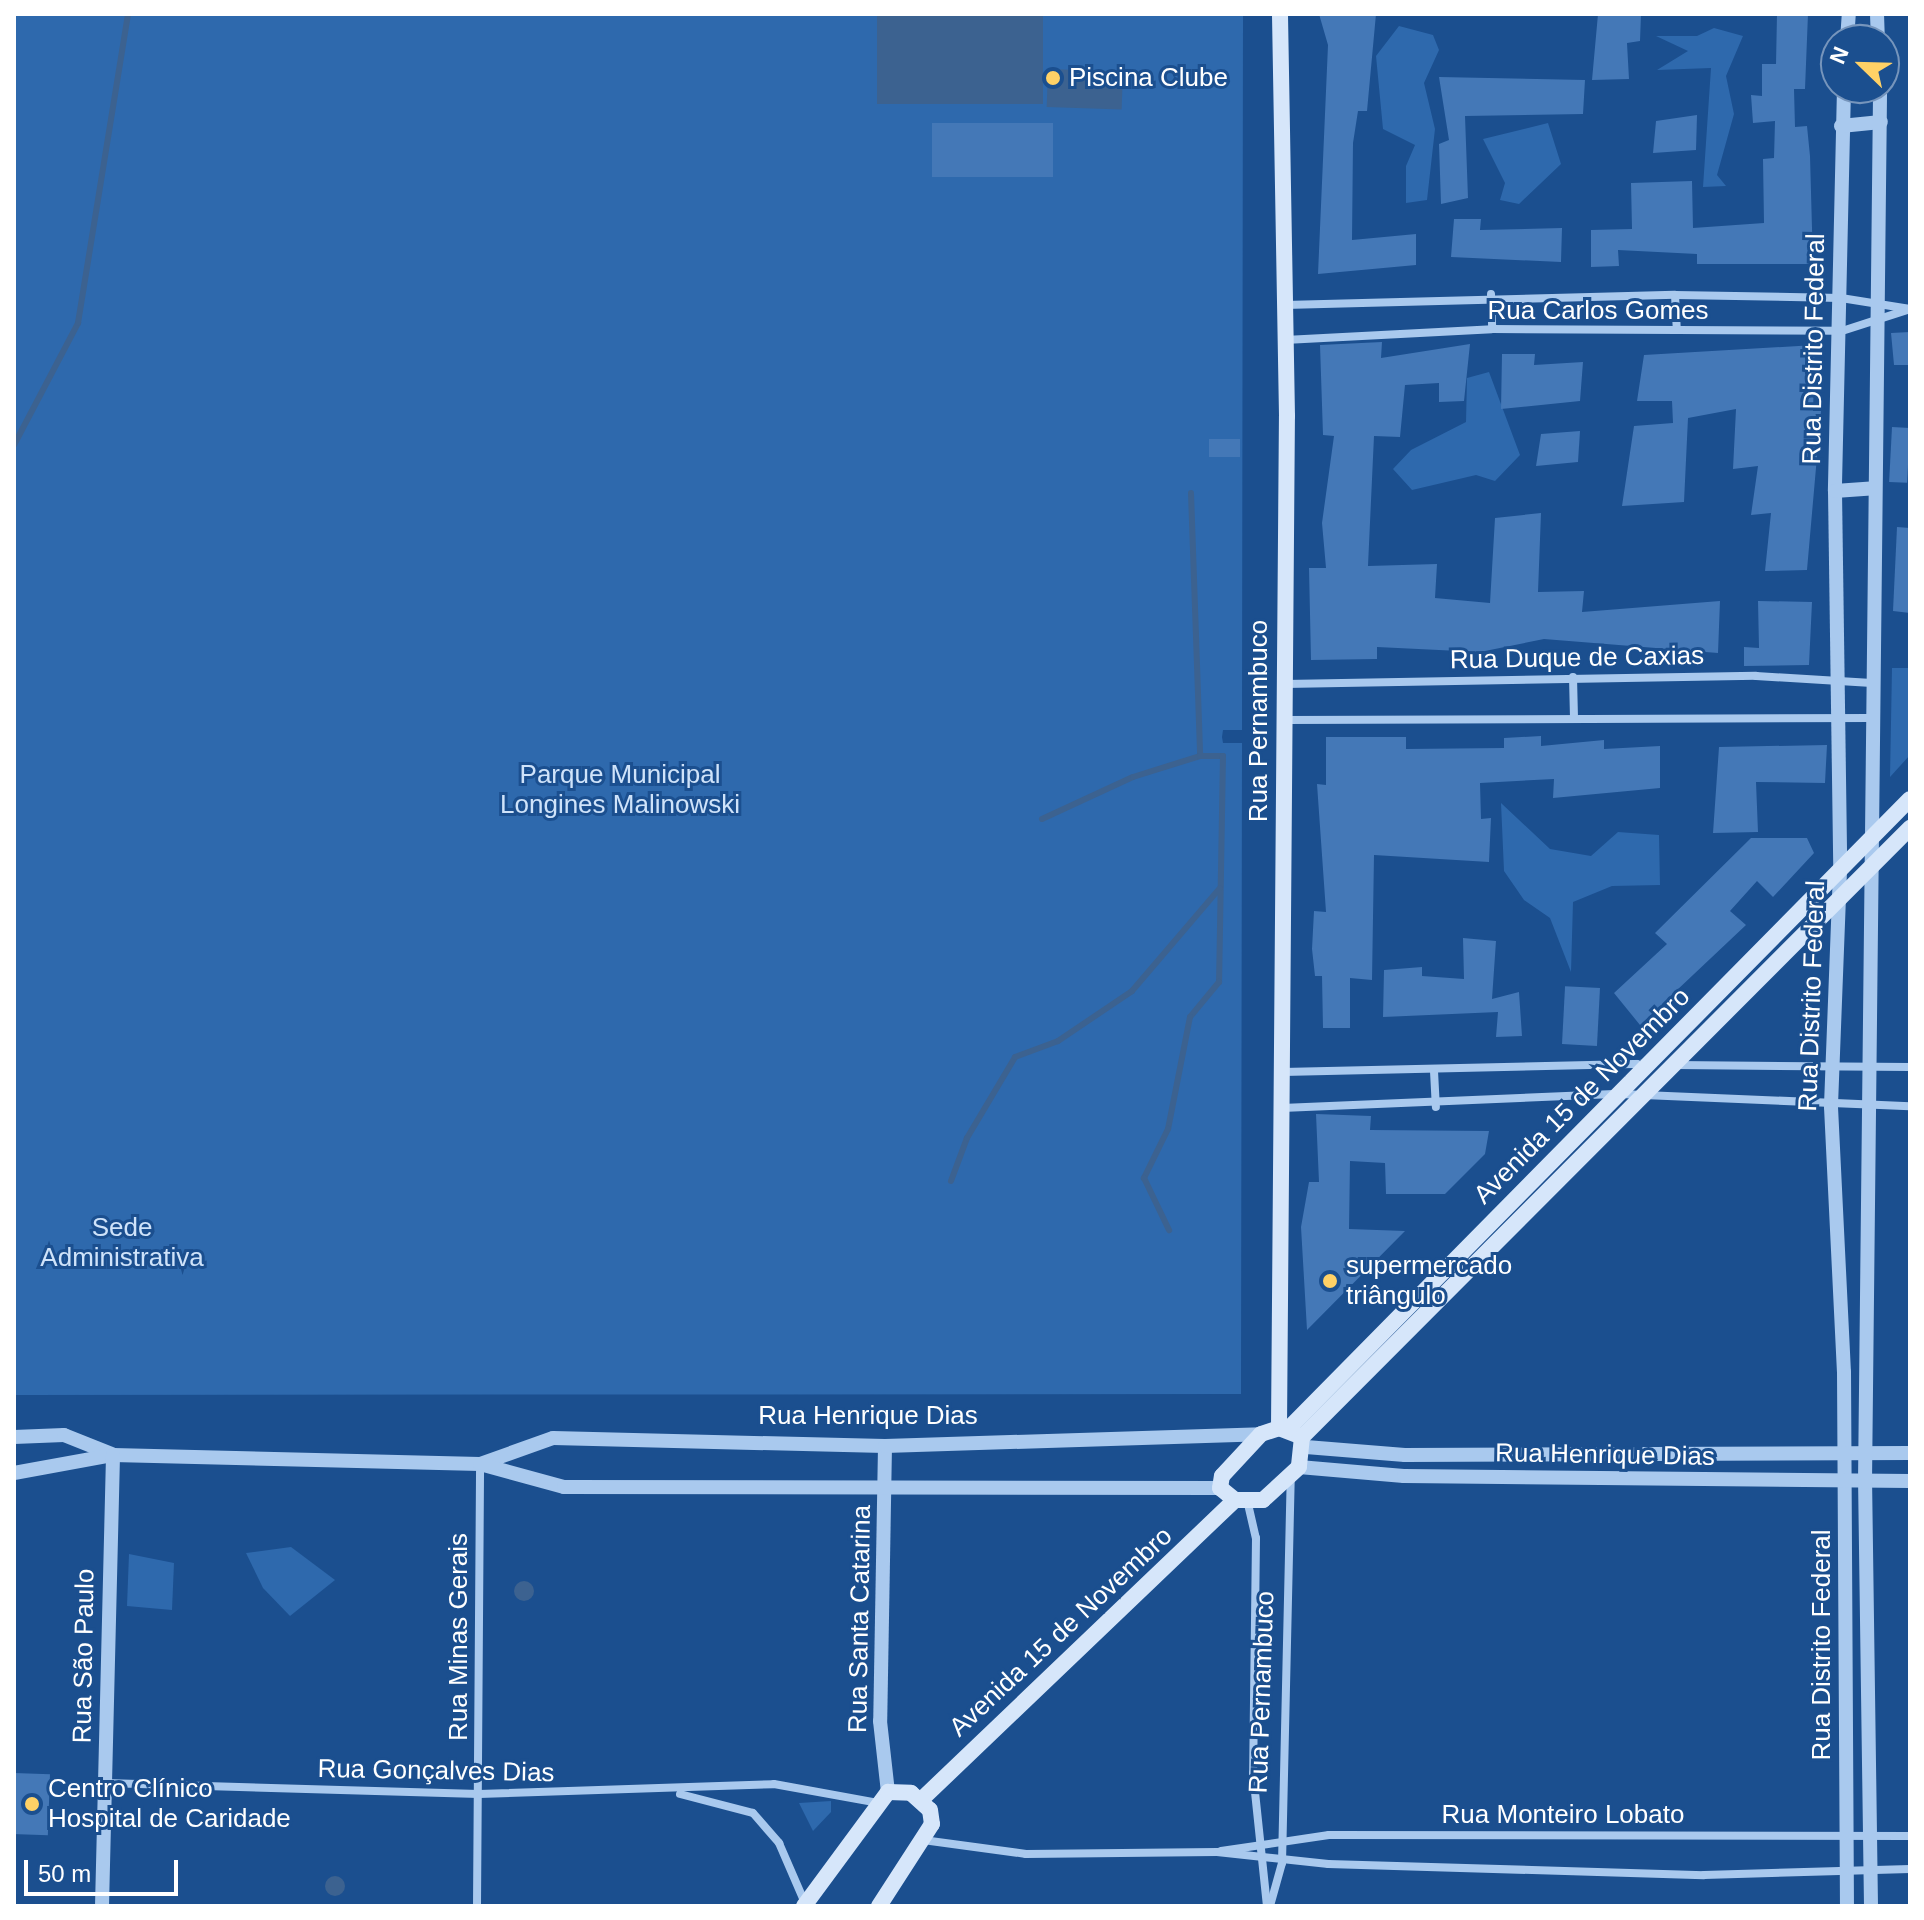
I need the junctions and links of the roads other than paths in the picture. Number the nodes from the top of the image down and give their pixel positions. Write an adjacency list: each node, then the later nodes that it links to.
1 (1280, 14): 10 (main road, Rua Pernambuco)
2 (1843, 104): 5 (street, Rua Distrito Federal)
3 (1880, 104): 4 (street, Rua Distrito Federal)
4 (1881, 122): 5 (street); 9 (street, Rua Distrito Federal)
5 (1841, 126): 8 (street, Rua Distrito Federal)
6 (1491, 294): 7 (street, Rua Carlos Gomes); 10 (street, Rua Carlos Gomes); 13 (street)
7 (1675, 295): 8 (street, Rua Carlos Gomes); 14 (street)
8 (1841, 298): 9 (street, Rua Carlos Gomes); 15 (street, Rua Distrito Federal)
9 (1881, 301): 11 (street, Rua Carlos Gomes); 12 (street, Rua Distrito Federal)
10 (1284, 305): 16 (main road, Rua Pernambuco)
11 (1909, 309): 12 (street, Rua Carlos Gomes)
12 (1881, 322): 15 (street, Rua Carlos Gomes); 17 (street, Rua Distrito Federal)
13 (1492, 329): 14 (street, Rua Carlos Gomes); 16 (street, Rua Carlos Gomes)
14 (1677, 330): 15 (street, Rua Carlos Gomes)
15 (1842, 331): 18 (street, Rua Distrito Federal)
16 (1285, 340): 22 (main road, Rua Pernambuco)
17 (1874, 488): 18 (street); 21 (street, Rua Distrito Federal)
18 (1835, 491): 20 (street, Rua Distrito Federal)
19 (1573, 677): 20 (street, Rua Duque de Caxias); 22 (street, Rua Duque de Caxias); 23 (street)
20 (1842, 679): 21 (street, Rua Duque de Caxias); 26 (street, Rua Distrito Federal)
21 (1872, 683): 24 (street, Rua Distrito Federal)
22 (1282, 684): 25 (main road, Rua Pernambuco)
23 (1574, 718): 25 (street); 26 (street)
24 (1872, 718): 26 (street); 29 (street, Rua Distrito Federal)
25 (1283, 720): 39 (main road, Rua Pernambuco)
26 (1841, 720): 31 (street, Rua Distrito Federal)
27 (1910, 799): 29 (main road, Avenida 15 de Novembro)
28 (1910, 828): 30 (main road, Avenida 15 de Novembro)
29 (1874, 835): 30 (street, Rua Distrito Federal); 31 (main road, Avenida 15 de Novembro)
30 (1874, 863): 32 (main road, Avenida 15 de Novembro); 35 (street, Rua Distrito Federal)
31 (1840, 871): 32 (street, Rua Distrito Federal); 33 (main road, Avenida 15 de Novembro)
32 (1838, 902): 34 (main road, Avenida 15 de Novembro); 37 (street, Rua Distrito Federal)
33 (1648, 1064): 34 (street); 38 (street); 40 (main road, Avenida 15 de Novembro)
34 (1675, 1065): 37 (street); 41 (main road, Avenida 15 de Novembro)
35 (1873, 1067): 36 (street); 37 (street); 45 (street, Rua Distrito Federal)
36 (1910, 1067)
37 (1831, 1070): 44 (street, Rua Distrito Federal)
38 (1434, 1071): 39 (street); 43 (street)
39 (1283, 1072): 46 (main road, Rua Pernambuco)
40 (1620, 1094): 41 (street); 43 (street); 48 (main road, Avenida 15 de Novembro)
41 (1647, 1096): 44 (street); 48 (main road, Avenida 15 de Novembro)
42 (1910, 1106): 45 (street)
43 (1436, 1107): 46 (street)
44 (1831, 1107): 45 (street); 51 (street, Rua Distrito Federal)
45 (1874, 1107): 52 (street, Rua Distrito Federal)
46 (1282, 1108): 48 (main road, Rua Pernambuco)
47 (1261, 1434): 48 (main road, Avenida 15 de Novembro); 50 (street, Rua Henrique Dias); 62 (main road)
48 (1294, 1435): 51 (street, Rua Henrique Dias); 57 (main road, Avenida 15 de Novembro)
49 (14, 1437): 54 (street, Rua Henrique Dias)
50 (885, 1446): 55 (street, Rua Henrique Dias); 61 (street, Rua Santa Catarina)
51 (1843, 1452): 52 (street, Rua Henrique Dias); 59 (street, Rua Distrito Federal)
52 (1866, 1453): 53 (street, Rua Henrique Dias); 60 (street, Rua Distrito Federal)
53 (1910, 1453)
54 (113, 1455): 55 (street, Rua Henrique Dias); 56 (street, Rua Henrique Dias); 64 (street, Rua São Paulo)
55 (480, 1464): 61 (street, Rua Henrique Dias); 66 (street, Rua Minas Gerais)
56 (14, 1473)
57 (1295, 1473): 59 (street, Rua Henrique Dias); 63 (main road, Avenida 15 de Novembro); 72 (street, Rua Pernambuco)
58 (1910, 1481): 60 (street, Rua Henrique Dias)
59 (1845, 1482): 60 (street, Rua Henrique Dias); 69 (street, Rua Distrito Federal)
60 (1865, 1482): 70 (street, Rua Distrito Federal)
61 (885, 1487): 62 (street, Rua Henrique Dias); 67 (street, Rua Santa Catarina)
62 (1220, 1488): 63 (main road)
63 (1242, 1502): 68 (main road, Avenida 15 de Novembro); 74 (street, Rua Pernambuco)
64 (105, 1783): 66 (street, Rua Gonçalves Dias); 82 (street, Rua São Paulo)
65 (672, 1792): 66 (street, Rua Gonçalves Dias); 67 (street, Rua Gonçalves Dias); 81 (street, Rua Gonçalves Dias)
66 (479, 1794): 83 (street, Rua Minas Gerais)
67 (884, 1798): 68 (main road); 81 (main road)
68 (922, 1799): 73 (main road)
69 (1842, 1836): 70 (street, Rua Monteiro Lobato); 72 (street, Rua Monteiro Lobato); 78 (street, Rua Distrito Federal)
70 (1873, 1836): 71 (street, Rua Monteiro Lobato); 79 (street, Rua Distrito Federal)
71 (1910, 1836)
72 (1281, 1839): 74 (street, Rua Monteiro Lobato); 77 (street, Rua Pernambuco)
73 (923, 1840): 75 (street, Rua Monteiro Lobato); 84 (main road)
74 (1258, 1840): 75 (street, Rua Monteiro Lobato); 76 (street, Rua Pernambuco)
75 (1217, 1852): 76 (street, Rua Monteiro Lobato)
76 (1260, 1861): 77 (street, Rua Monteiro Lobato); 85 (street, Rua Pernambuco)
77 (1282, 1863): 78 (street, Rua Monteiro Lobato); 85 (street, Rua Pernambuco)
78 (1844, 1869): 79 (street, Rua Monteiro Lobato); 86 (street, Rua Distrito Federal)
79 (1872, 1869): 80 (street, Rua Monteiro Lobato); 87 (street, Rua Distrito Federal)
80 (1910, 1869)
81 (805, 1904)
82 (102, 1906)
83 (477, 1906)
84 (879, 1906)
85 (1268, 1906)
86 (1847, 1906)
87 (1871, 1906)

